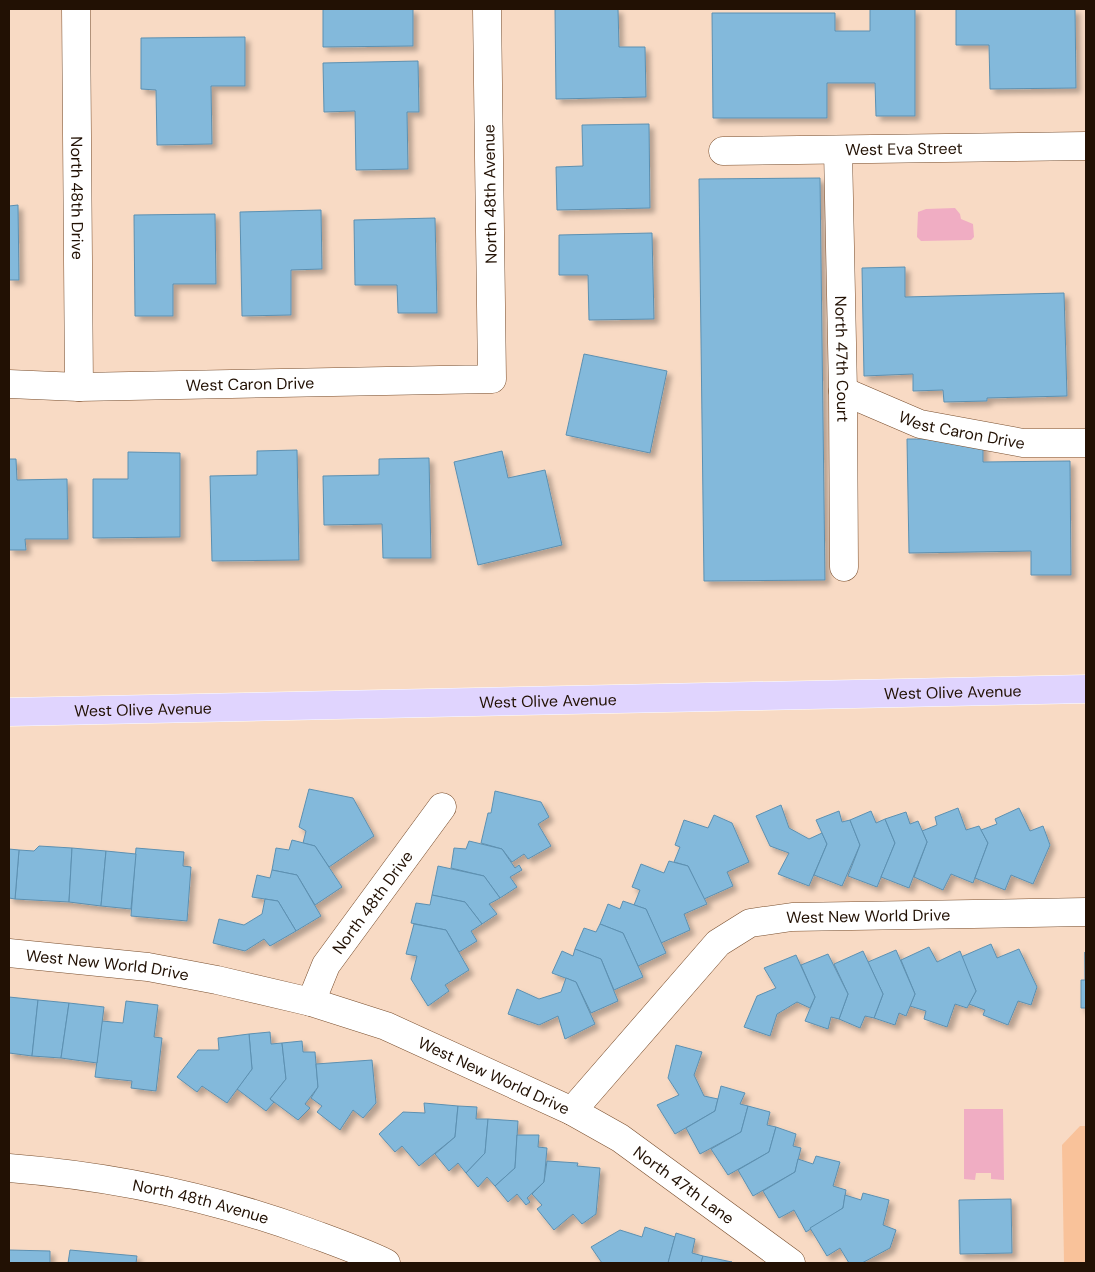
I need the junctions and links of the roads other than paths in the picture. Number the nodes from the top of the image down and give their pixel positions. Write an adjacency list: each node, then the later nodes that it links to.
1 (76, 9): 8 (street, North 48th Drive)
2 (487, 9): 6 (street, North 48th Avenue)
3 (1086, 146): 4 (street, West Eva Street)
4 (838, 150): 5 (street, West Eva Street); 9 (street, North 47th Court)
5 (723, 151)
6 (492, 379): 8 (street, West Caron Drive)
7 (9, 384): 8 (street, West Caron Drive)
8 (80, 387)
9 (843, 391): 10 (street, West Caron Drive); 11 (street, North 47th Court)
10 (1086, 443)
11 (844, 567)
12 (1086, 689): 13 (main road, West Olive Avenue)
13 (9, 712)
14 (442, 807): 17 (street, North 48th Drive)
15 (1086, 912): 18 (street, West New World Drive)
16 (9, 953): 17 (street, West New World Drive)
17 (311, 1002): 18 (street, West New World Drive)
18 (572, 1111): 21 (street, North 47th Lane)
19 (9, 1168): 20 (street, North 48th Avenue)
20 (386, 1263)
21 (791, 1263)

